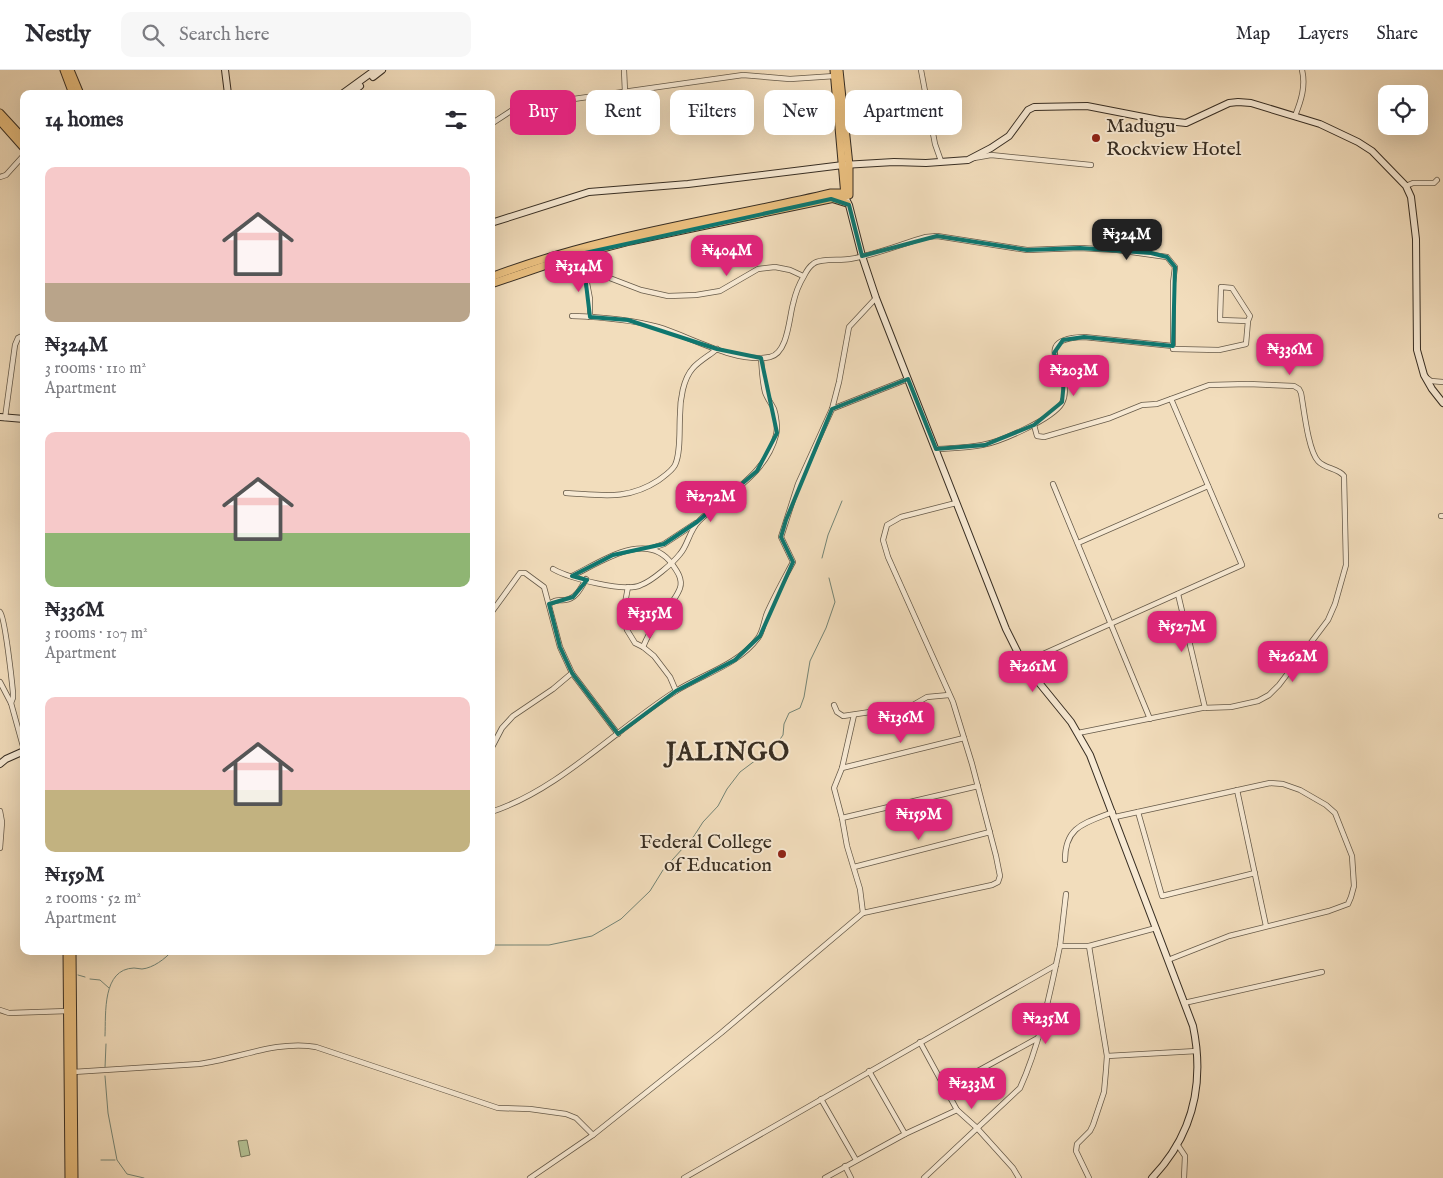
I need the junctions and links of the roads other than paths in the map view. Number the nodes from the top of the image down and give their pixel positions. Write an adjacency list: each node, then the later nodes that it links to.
1 (64, 70): 10 (main road)
2 (70, 70): 11 (main road)
3 (224, 70): 12 (street)
4 (375, 70): 13 (street)
5 (382, 70): 14 (street)
6 (624, 70): 15 (street)
7 (921, 70): 26 (street)
8 (1302, 70): 19 (street)
9 (837, 73): 16 (street); 27 (main road)
10 (73, 90)
11 (73, 90)
12 (226, 90)
13 (348, 90)
14 (354, 90)
15 (625, 90)
16 (639, 90)
17 (586, 97): 21 (street)
18 (0, 113): 22 (main road)
19 (1295, 116): 25 (street); 32 (street)
20 (0, 121): 23 (main road)
21 (495, 121)
22 (20, 134)
23 (20, 144)
24 (20, 159): 29 (street)
25 (968, 160): 26 (street); 28 (street)
26 (941, 161): 27 (street)
27 (846, 165): 31 (main road); 34 (main road); 35 (street)
28 (1091, 165)
29 (0, 177)
30 (1437, 180): 32 (street)
31 (844, 181): 33 (main road); 34 (main road)
32 (1406, 186): 50 (street)
33 (830, 196): 34 (main road); 36 (main road); 39 (main road)
34 (848, 198): 37 (street)
35 (495, 222)
36 (576, 254): 38 (street); 41 (main road)
37 (862, 256): 40 (street); 42 (street); 47 (street)
38 (584, 267): 40 (street); 44 (street)
39 (495, 276)
40 (803, 276): 49 (street)
41 (495, 283)
42 (876, 298): 51 (street); 55 (street)
43 (572, 316): 44 (street)
44 (590, 317): 48 (street)
45 (1248, 321): 45 (street); 47 (street)
46 (20, 337): 56 (street)
47 (1173, 346): 58 (street)
48 (717, 349): 49 (street); 62 (street)
49 (761, 358): 64 (street)
50 (1424, 375): 52 (street); 54 (street)
51 (908, 379): 55 (street); 59 (street)
52 (1443, 382)
53 (1171, 399): 58 (street); 61 (street); 85 (street)
54 (1443, 403)
55 (832, 409): 81 (street)
56 (3, 417): 57 (street)
57 (20, 419)
58 (1034, 425): 59 (street)
59 (936, 449): 63 (street)
60 (1053, 484): 65 (street)
61 (1208, 486): 65 (street); 72 (street)
62 (566, 494)
63 (956, 503): 78 (street); 82 (street)
64 (697, 522): 66 (street); 67 (street)
65 (1078, 543): 76 (street)
66 (652, 548): 67 (street); 69 (street)
67 (671, 563): 71 (street); 77 (street)
68 (553, 569): 69 (street)
69 (572, 576): 70 (street)
70 (586, 579): 71 (street); 73 (street)
71 (628, 588): 77 (street)
72 (1178, 594): 76 (street); 85 (street)
73 (549, 604): 74 (street); 79 (street)
74 (495, 607)
75 (0, 612): 83 (street)
76 (1111, 624): 78 (street); 87 (street)
77 (643, 646): 81 (street)
78 (1023, 663): 88 (street)
79 (572, 673): 89 (street); 92 (street)
80 (0, 682): 83 (street)
81 (676, 691): 89 (street)
82 (949, 695): 86 (street); 91 (street)
83 (11, 703): 90 (street)
84 (834, 706): 86 (street)
85 (1205, 708): 87 (street)
86 (854, 715): 95 (street)
87 (1150, 719): 88 (street)
88 (1078, 733): 101 (street)
89 (618, 734): 99 (street)
90 (20, 736)
91 (964, 738): 95 (street); 96 (street)
92 (495, 741)
93 (20, 752): 94 (street)
94 (0, 764)
95 (842, 768): 102 (street)
96 (978, 786): 102 (street); 103 (street)
97 (1237, 790): 100 (street); 107 (street); 110 (street)
98 (0, 811): 104 (street)
99 (495, 811)
100 (1138, 812): 101 (street); 107 (street)
101 (1114, 815): 105 (street); 111 (street)
102 (842, 818): 106 (street)
103 (990, 832): 106 (street); 109 (street)
104 (0, 848)
105 (1065, 860)
106 (854, 867): 109 (street)
107 (1254, 873): 110 (street)
108 (1066, 894): 112 (street)
109 (863, 913): 133 (street)
110 (1266, 926): 116 (street)
111 (1156, 928): 113 (street); 116 (street)
112 (1060, 946): 113 (street); 117 (street)
113 (1089, 946): 125 (street)
114 (67, 955): 121 (main road)
115 (72, 955): 121 (main road)
116 (1168, 960): 119 (street)
117 (1056, 965): 122 (street); 123 (street)
118 (1322, 972): 119 (street)
119 (1184, 1003): 124 (street)
120 (0, 1010): 121 (street)
121 (70, 1011): 127 (main road); 137 (main road)
122 (1038, 1038): 128 (street); 131 (street)
123 (920, 1042): 126 (street); 128 (street)
124 (1197, 1051): 125 (street); 134 (street)
125 (1107, 1056): 145 (street)
126 (870, 1071): 129 (street); 132 (street)
127 (73, 1072): 133 (street); 138 (main road)
128 (945, 1089): 130 (street)
129 (820, 1099): 135 (street); 140 (street)
130 (957, 1110): 131 (street); 132 (street)
131 (977, 1128): 143 (street); 144 (street)
132 (905, 1134): 135 (street)
133 (593, 1135): 139 (street)
134 (1177, 1144): 146 (street); 147 (street)
135 (856, 1160): 136 (street)
136 (845, 1166): 141 (street); 142 (street)
137 (69, 1178)
138 (74, 1178)
139 (530, 1178)
140 (685, 1178)
141 (825, 1178)
142 (851, 1178)
143 (924, 1178)
144 (1019, 1178)
145 (1089, 1178)
146 (1152, 1178)
147 (1184, 1178)

